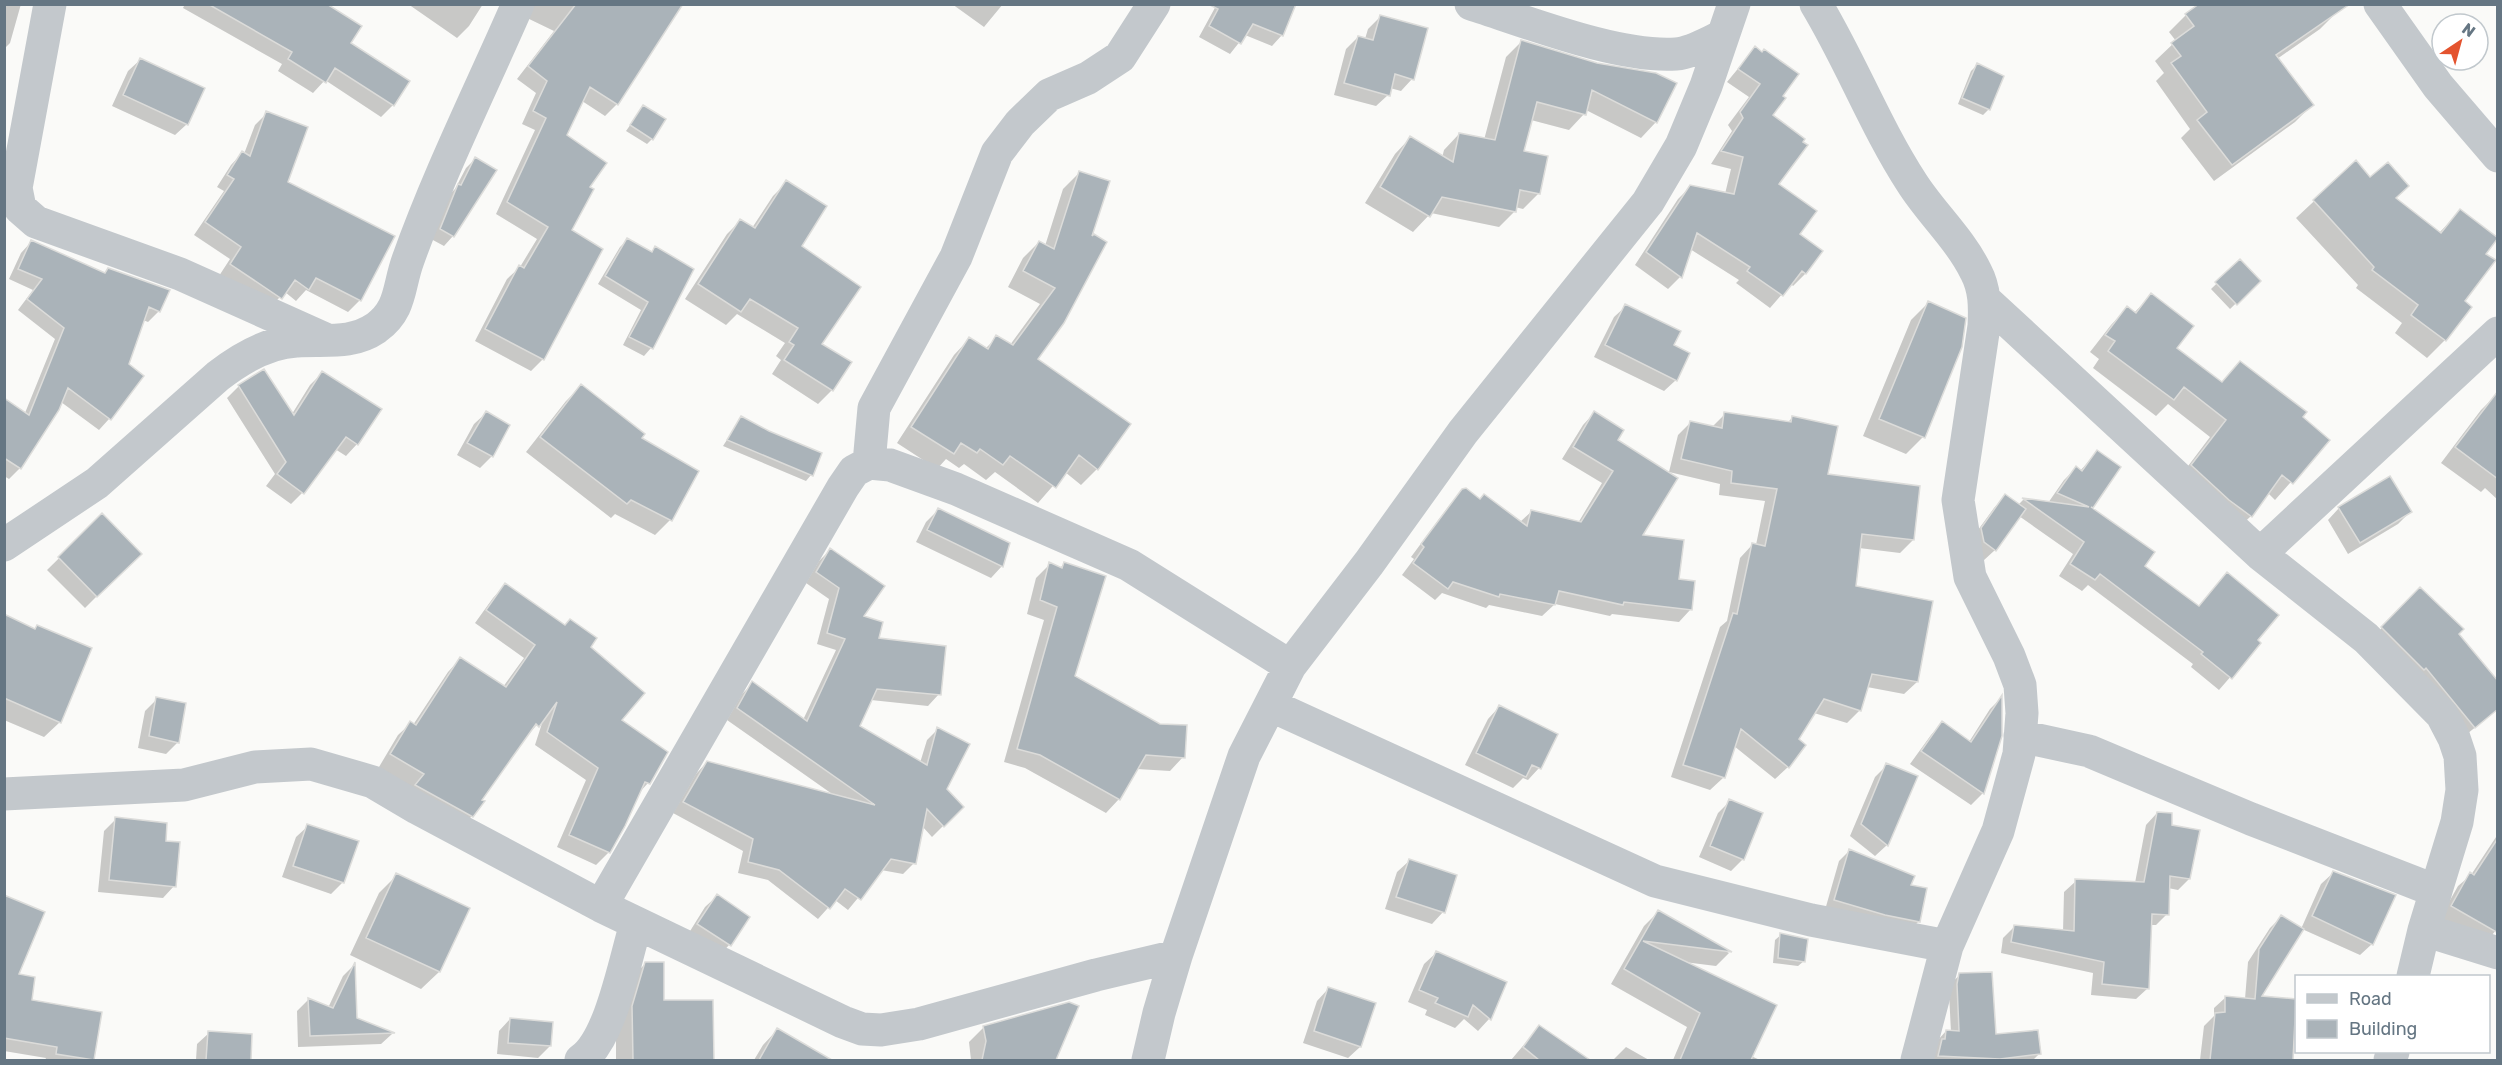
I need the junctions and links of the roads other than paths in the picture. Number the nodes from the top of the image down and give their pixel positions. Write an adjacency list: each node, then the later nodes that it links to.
1 (50, 4): 12 (street)
2 (518, 4): 12 (street)
3 (1154, 4): 13 (street)
4 (1471, 4): 8 (street)
5 (1734, 4): 8 (street)
6 (1816, 4): 10 (street)
7 (2380, 4): 9 (street)
8 (1723, 36): 16 (street)
9 (2498, 156)
10 (1985, 300): 15 (street); 18 (street)
11 (2498, 333): 15 (street)
12 (331, 342): 14 (street)
13 (869, 462): 16 (street); 21 (street)
14 (4, 546)
15 (2260, 554): 20 (street)
16 (1290, 666): 17 (street)
17 (1270, 705): 24 (street); 26 (street)
18 (2020, 735): 20 (street); 24 (street)
19 (4, 794): 21 (street)
20 (2436, 891): 23 (street)
21 (602, 906): 22 (street)
22 (636, 924): 26 (street); 28 (street)
23 (2424, 930): 25 (street); 27 (street)
24 (1947, 946): 30 (street)
25 (2498, 954)
26 (1176, 956): 29 (street)
27 (2413, 975)
28 (581, 1060)
29 (1148, 1060)
30 (1917, 1060)

